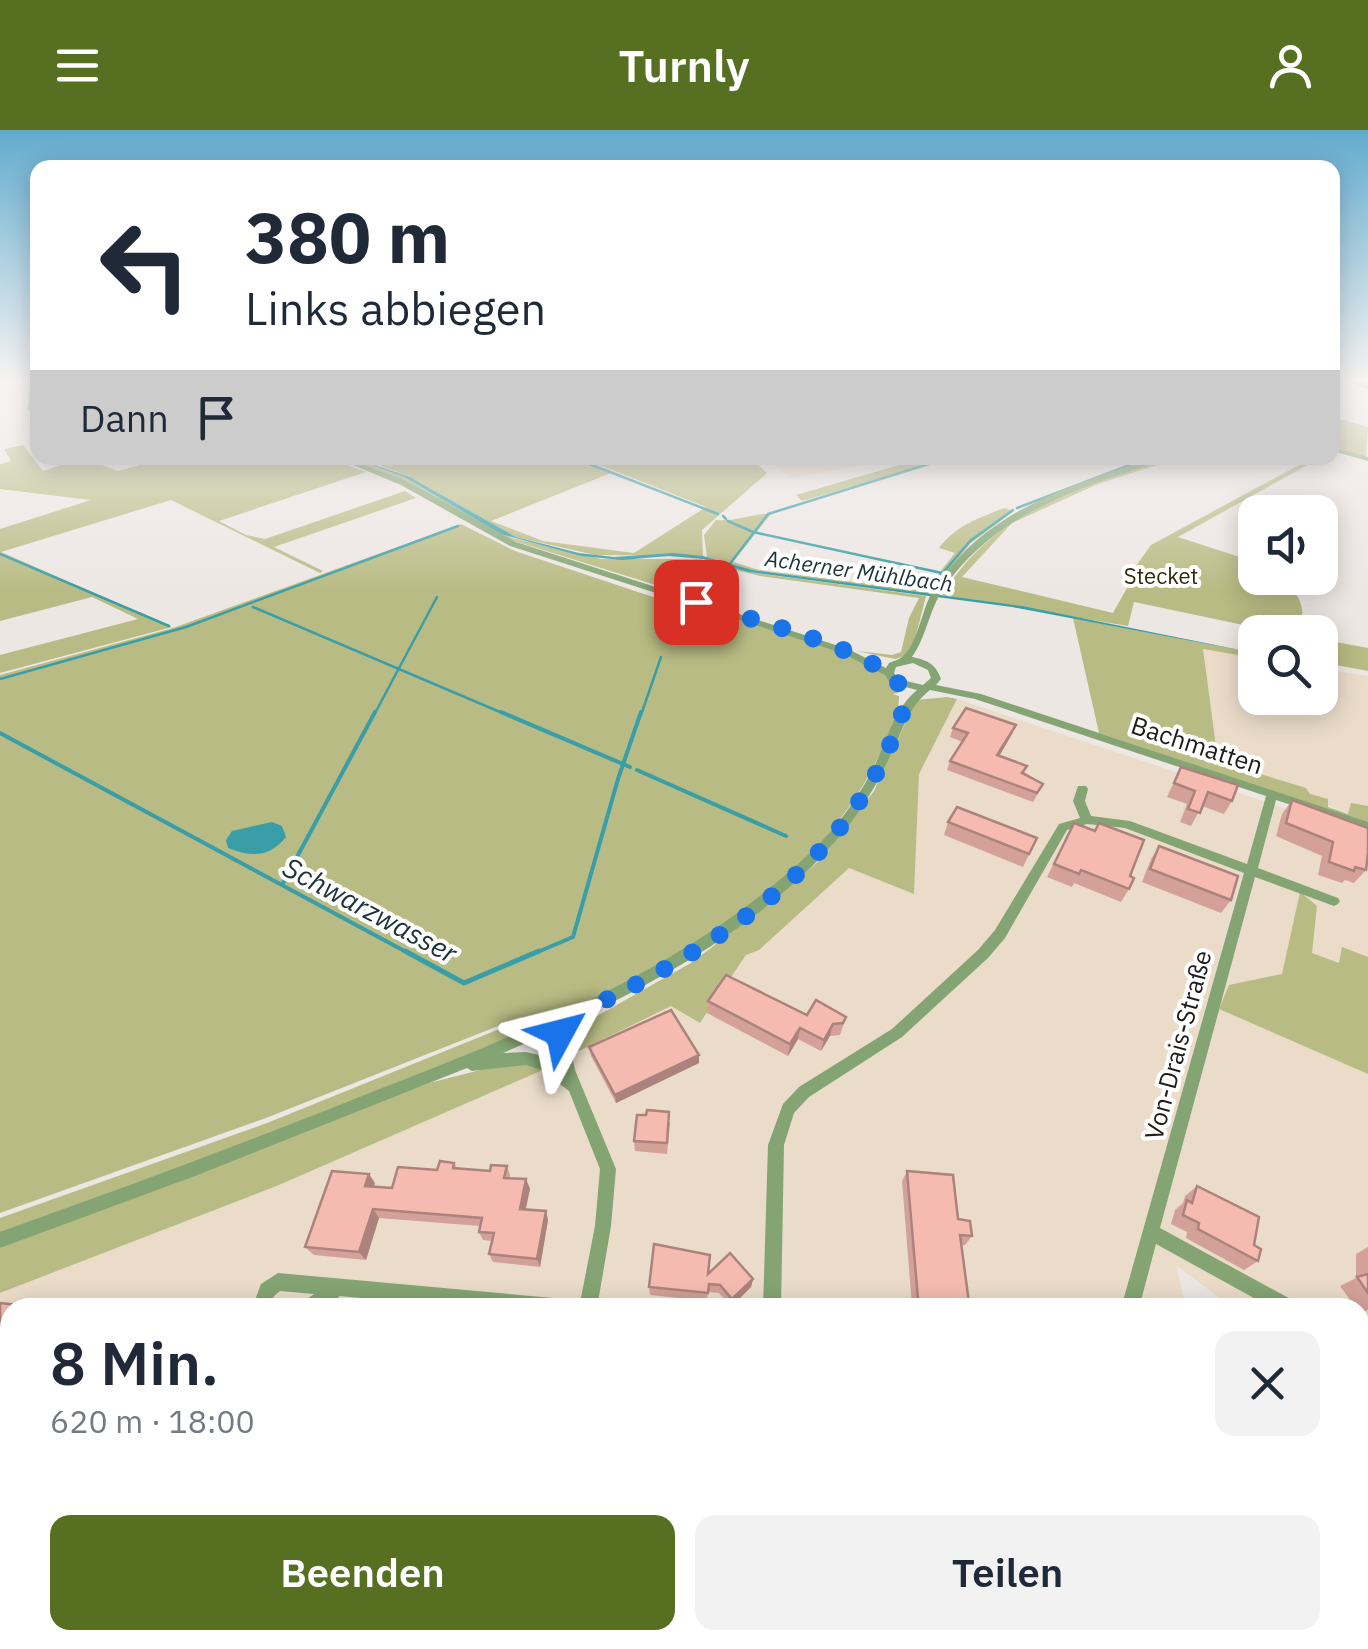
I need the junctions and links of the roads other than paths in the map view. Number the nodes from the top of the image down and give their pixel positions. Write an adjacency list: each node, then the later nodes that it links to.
1 (1340, 452): 2 (street)
2 (1368, 460)
3 (359, 465): 6 (street)
4 (1141, 465): 5 (street)
5 (920, 640): 7 (street); 8 (street)
6 (845, 651): 7 (street); 9 (street)
7 (901, 661): 8 (street); 9 (street)
8 (926, 664): 10 (street)
9 (889, 673): 11 (street)
10 (928, 683): 11 (street, Bachmatten); 12 (street); 14 (street, Bachmatten)
11 (900, 684): 12 (street)
12 (904, 710): 19 (street)
13 (1082, 788): 15 (street)
14 (1272, 794): 16 (street, Bachmatten); 17 (street, Von-Drais-Straße)
15 (1087, 820): 17 (street); 31 (street)
16 (1368, 826)
17 (1251, 870): 18 (street); 24 (street, Von-Drais-Straße)
18 (1334, 901)
19 (558, 1023): 20 (street); 23 (street)
20 (540, 1032): 21 (street); 22 (street)
21 (548, 1062): 22 (street); 23 (street)
22 (451, 1068): 25 (street)
23 (574, 1087): 30 (street)
24 (1152, 1233): 32 (street, Von-Drais-Straße); 33 (street)
25 (0, 1240)
26 (336, 1289): 27 (street); 28 (street); 29 (street)
27 (264, 1298)
28 (323, 1298)
29 (444, 1298)
30 (590, 1298)
31 (772, 1298)
32 (1133, 1298)
33 (1272, 1298)

